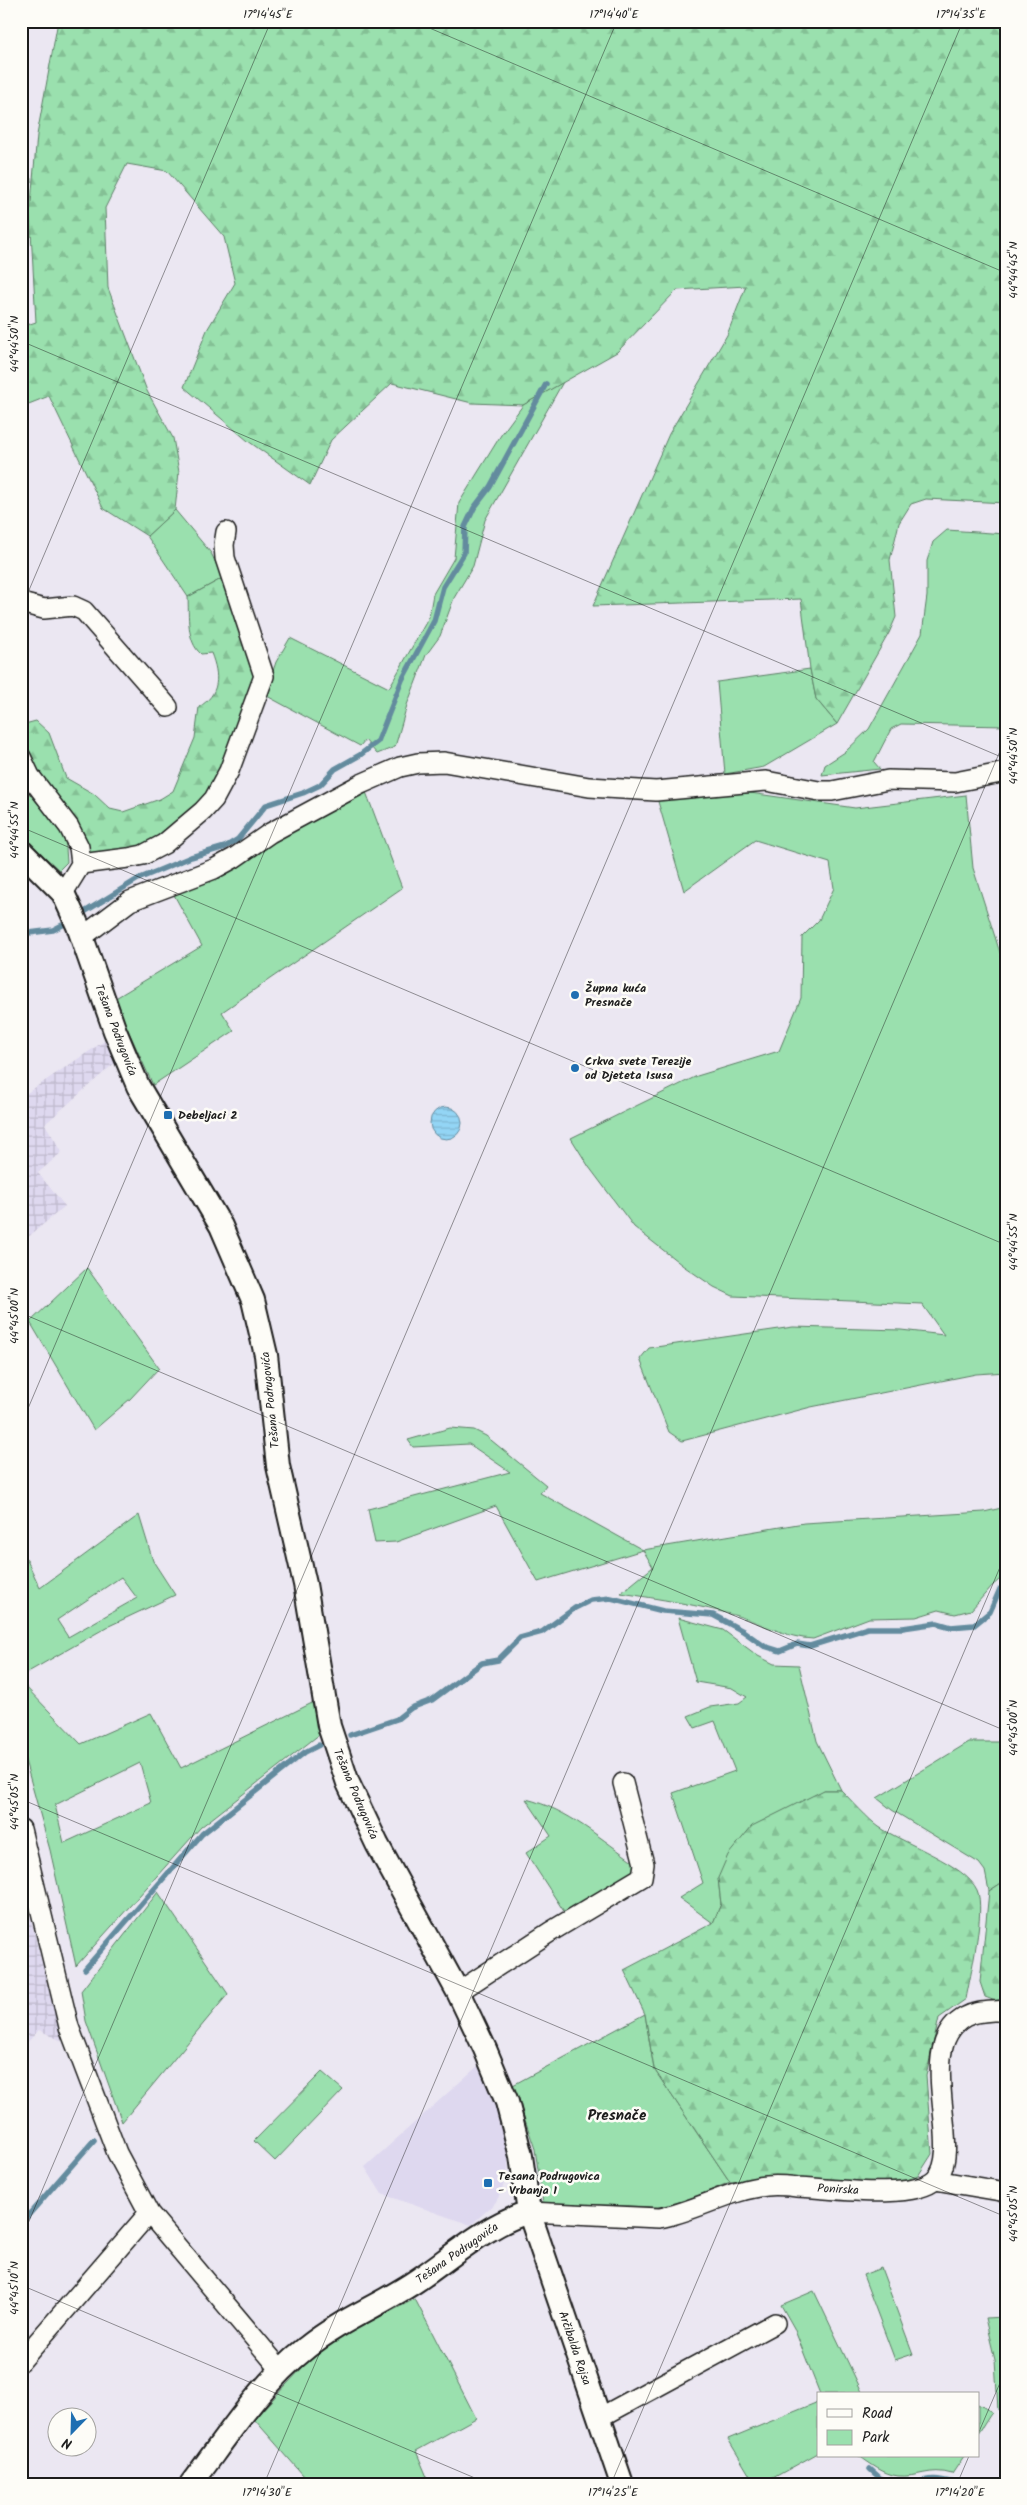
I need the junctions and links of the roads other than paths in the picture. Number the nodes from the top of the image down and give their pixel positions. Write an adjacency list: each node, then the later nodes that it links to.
1 (226, 532): 7 (street)
2 (21, 603): 3 (street)
3 (168, 707)
4 (21, 757): 7 (street)
5 (1006, 772): 8 (street)
6 (21, 851): 8 (street)
7 (81, 864): 8 (street)
8 (73, 916): 11 (street, Tešana Podrugovića)
9 (623, 1783): 11 (street)
10 (21, 1829): 18 (street)
11 (458, 1992): 17 (street, Tešana Podrugovića)
12 (1006, 2010): 13 (street)
13 (935, 2180): 15 (street); 17 (street, Ponirska)
14 (1006, 2180): 15 (street)
15 (978, 2187): 16 (street)
16 (1006, 2192)
17 (529, 2212): 21 (street, Tešana Podrugovića); 22 (street, Arčibalda Rajsa)
18 (149, 2213): 20 (street); 21 (street)
19 (775, 2323): 22 (street)
20 (21, 2362)
21 (281, 2370): 23 (street, Tešana Podrugovića)
22 (599, 2418): 24 (street, Arčibalda Rajsa)
23 (191, 2484)
24 (622, 2484)

